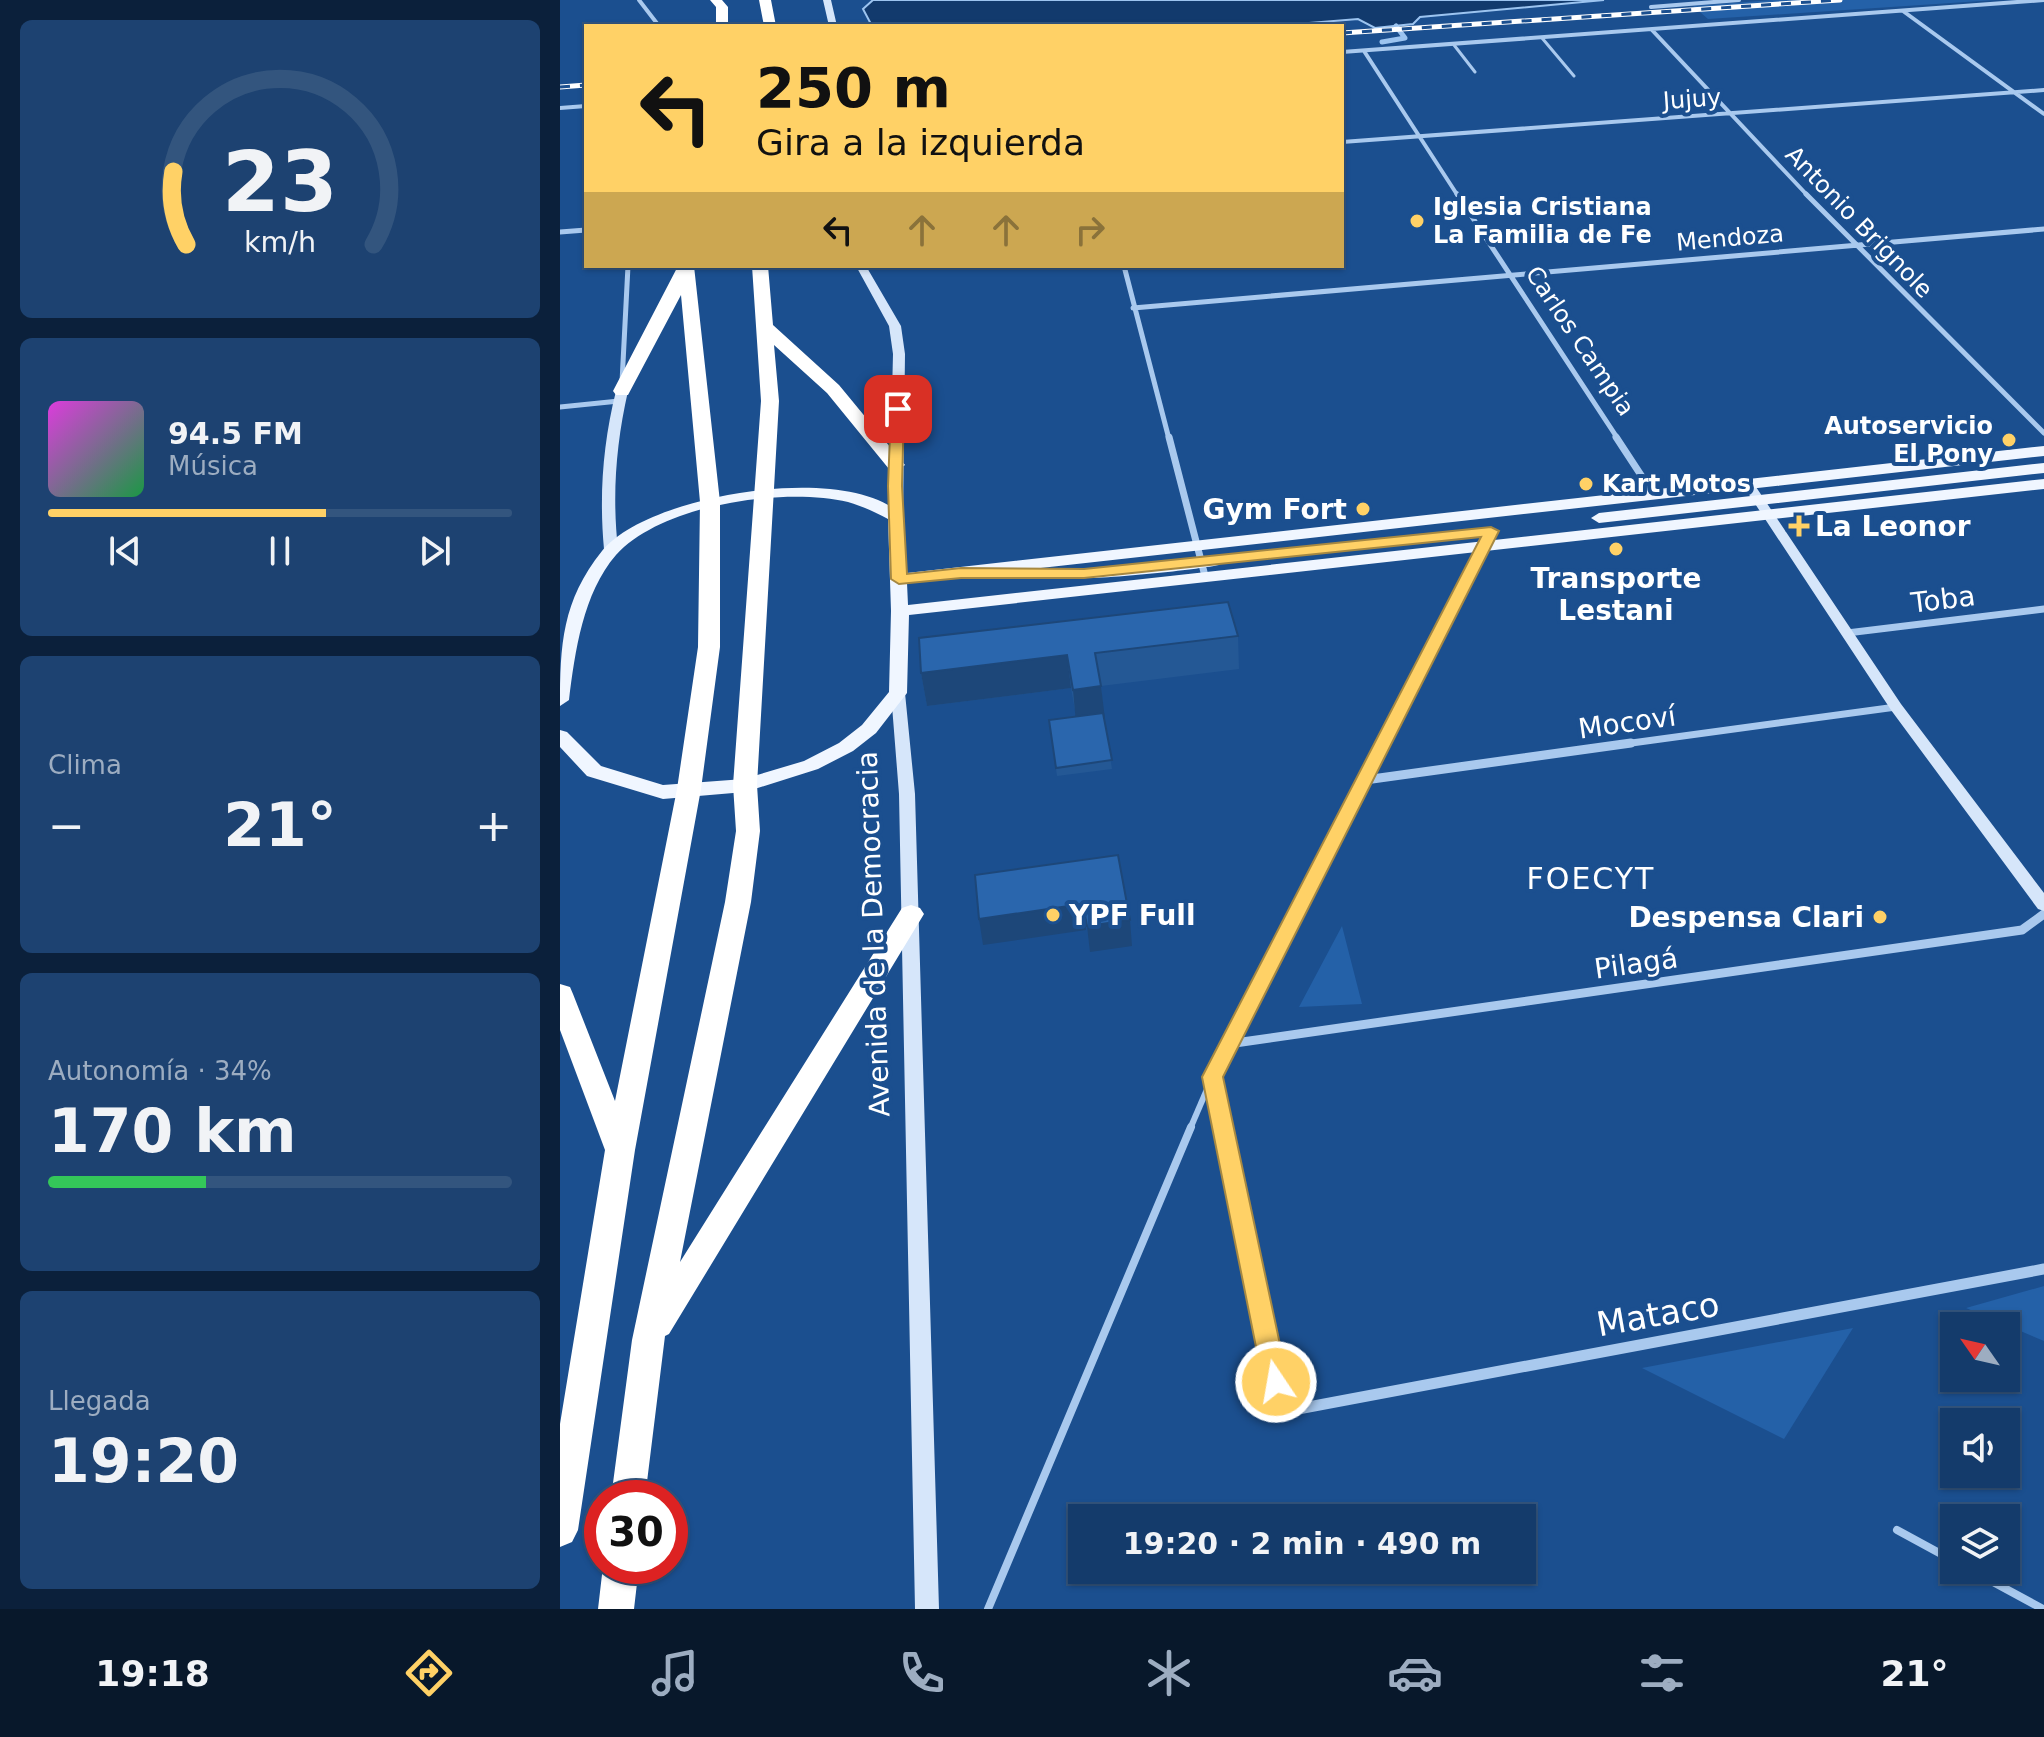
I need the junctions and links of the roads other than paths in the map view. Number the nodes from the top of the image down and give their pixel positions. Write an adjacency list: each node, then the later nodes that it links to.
1 (639, 0): 9 (street)
2 (716, 0): 10 (highway)
3 (827, 0): 12 (street)
4 (1739, 0): 7 (street)
5 (2044, 0): 8 (street)
6 (766, 2): 11 (highway)
7 (1651, 7)
8 (1903, 11): 13 (street); 21 (street)
9 (657, 24)
10 (722, 24)
11 (770, 24)
12 (833, 24)
13 (1652, 30): 14 (street); 24 (street, Antonio Brignole)
14 (1542, 38): 15 (street); 19 (lane)
15 (1454, 45): 16 (street); 18 (lane)
16 (1364, 51): 17 (street); 26 (street, Carlos Campia)
17 (1344, 52)
18 (1475, 72)
19 (1574, 76)
20 (2044, 90): 21 (street, Jujuy)
21 (2013, 92): 24 (street, Jujuy); 25 (street)
22 (584, 106): 23 (street)
23 (560, 108)
24 (1729, 114): 26 (street, Jujuy); 31 (street, Antonio Brignole)
25 (2044, 114)
26 (1422, 137): 27 (street, Jujuy); 37 (street, Carlos Campia)
27 (1344, 142)
28 (2044, 229): 31 (street, Mendoza)
29 (584, 230): 30 (street)
30 (560, 232)
31 (1854, 245): 37 (street, Mendoza); 42 (street, Antonio Brignole)
32 (628, 268): 40 (street)
33 (686, 268): 40 (highway); 50 (highway)
34 (760, 268): 39 (highway)
35 (862, 268): 44 (street, Avenida de la Democracia)
36 (1124, 268): 38 (street)
37 (1508, 276): 38 (street, Mendoza); 49 (street, Carlos Campia)
38 (1133, 308): 55 (street)
39 (766, 328): 44 (highway); 48 (highway)
40 (620, 396): 41 (street); 54 (street)
41 (560, 407)
42 (2044, 433)
43 (2044, 451): 46 (main road)
44 (896, 465): 52 (street, Avenida de la Democracia)
45 (2044, 468): 51 (main road)
46 (1748, 484): 49 (main road); 51 (street)
47 (2044, 484): 51 (main road)
48 (764, 495): 50 (main road); 52 (main road); 70 (highway)
49 (1654, 495): 55 (main road)
50 (710, 502): 54 (main road); 71 (highway)
51 (1762, 507): 53 (main road); 63 (street)
52 (896, 517): 58 (main road, Avenida de la Democracia)
53 (1489, 538): 55 (main road); 69 (street)
54 (611, 549): 62 (main road)
55 (1201, 561): 56 (main road); 57 (main road); 59 (main road)
56 (961, 573): 57 (main road); 58 (main road)
57 (1084, 574): 59 (main road)
58 (899, 579): 61 (main road, Avenida de la Democracia)
59 (951, 605): 61 (main road)
60 (2044, 609): 63 (street, Toba)
61 (900, 611): 65 (main road, Avenida de la Democracia)
62 (568, 625): 64 (main road)
63 (1847, 633): 67 (street)
64 (562, 677): 66 (main road)
65 (898, 693): 70 (main road); 73 (street, Avenida de la Democracia)
66 (560, 700)
67 (1896, 707): 69 (street, Mocoví); 72 (street)
68 (560, 736): 71 (main road)
69 (1365, 780): 76 (street)
70 (745, 785): 71 (main road); 80 (highway)
71 (689, 789): 78 (highway)
72 (2044, 905)
73 (911, 914): 80 (highway); 88 (street, Avenida de la Democracia)
74 (2044, 914): 76 (street, Pilagá)
75 (560, 994): 78 (highway)
76 (1228, 1044): 77 (street)
77 (1212, 1077): 79 (street, Mataco); 89 (lane)
78 (620, 1150): 82 (highway)
79 (2044, 1269)
80 (648, 1340): 81 (highway)
81 (630, 1480)
82 (560, 1530)
83 (1897, 1530): 84 (lane)
84 (1940, 1553)
85 (619, 1584): 87 (highway)
86 (1997, 1584): 90 (lane)
87 (616, 1609)
88 (927, 1609)
89 (988, 1609)
90 (2043, 1609)

